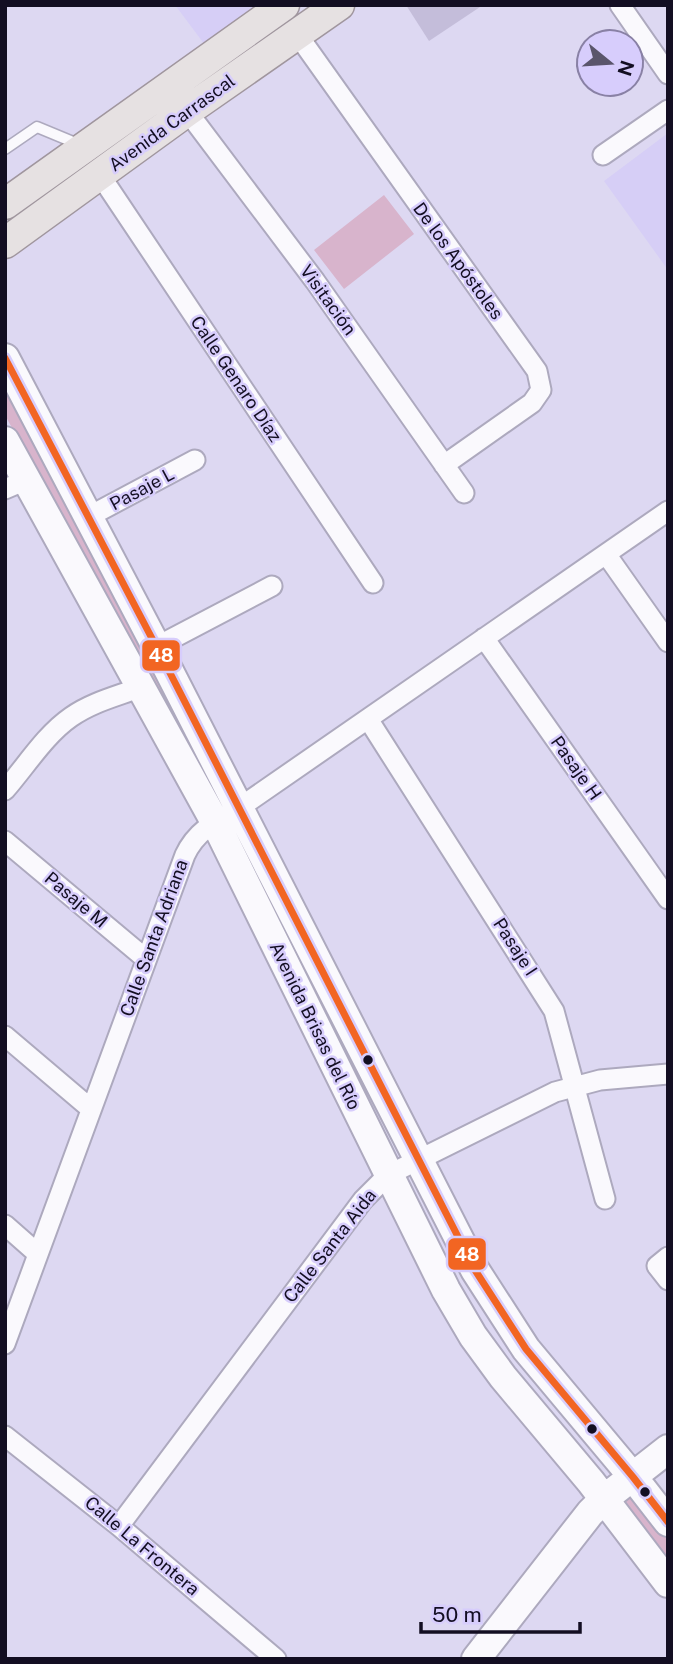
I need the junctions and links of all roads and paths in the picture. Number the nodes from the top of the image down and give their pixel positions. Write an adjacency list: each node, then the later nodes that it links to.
1 (284, 5): 8 (main road, Avenida Carrascal)
2 (339, 5): 4 (main road, Avenida Carrascal)
3 (620, 5): 5 (street)
4 (297, 34): 7 (main road, Avenida Carrascal); 17 (street, De los Apóstoles)
5 (668, 74)
6 (668, 110): 10 (street)
7 (187, 111): 11 (main road, Avenida Carrascal); 17 (street, Visitación)
8 (85, 147): 9 (lane); 12 (main road, Avenida Carrascal)
9 (5, 149)
10 (603, 155)
11 (100, 175): 13 (main road, Avenida Carrascal); 23 (street, Calle Genaro Díaz)
12 (5, 204)
13 (5, 243)
14 (5, 358): 21 (street, Avenida Brisas del Río)
15 (5, 441): 18 (street, Avenida Brisas del Río)
16 (195, 460): 21 (street, Pasaje L)
17 (444, 465): 19 (street, Visitación)
18 (16, 484): 28 (street, Avenida Brisas del Río)
19 (464, 493)
20 (668, 511): 22 (street, Calle Santa Adriana)
21 (88, 517): 27 (street, Avenida Brisas del Río)
22 (606, 554): 25 (street, Calle Santa Adriana); 26 (street)
23 (373, 583)
24 (272, 586): 27 (street)
25 (484, 638): 29 (street, Calle Santa Adriana); 33 (street, Pasaje H)
26 (668, 642)
27 (156, 647): 31 (street, Avenida Brisas del Río)
28 (141, 687): 30 (street); 31 (street, Avenida Brisas del Río)
29 (368, 719): 31 (street, Calle Santa Adriana); 37 (street, Pasaje I)
30 (5, 790)
31 (227, 815): 34 (street, Calle Santa Adriana); 39 (street, Avenida Brisas del Río); 40 (street, Avenida Brisas del Río)
32 (5, 841): 34 (street, Pasaje M)
33 (668, 899)
34 (146, 959): 38 (street, Calle Santa Adriana)
35 (5, 1036): 38 (street)
36 (668, 1074): 37 (street, Calle Santa Aida)
37 (573, 1086): 39 (street, Calle Santa Aida); 41 (street, Pasaje I)
38 (91, 1109): 43 (street, Calle Santa Adriana)
39 (419, 1158): 40 (street, Calle Santa Aida); 47 (street, Avenida Brisas del Río)
40 (388, 1175): 48 (street, Avenida Brisas del Río); 50 (street, Calle Santa Aida)
41 (605, 1199)
42 (5, 1225): 43 (street)
43 (38, 1254): 44 (street, Calle Santa Adriana)
44 (5, 1344)
45 (5, 1436): 50 (street, Calle La Frontera)
46 (668, 1448): 47 (street)
47 (633, 1476): 48 (street); 49 (street, Avenida Brisas del Río)
48 (604, 1499): 51 (street, Avenida Brisas del Río); 53 (street)
49 (668, 1522)
50 (119, 1526): 52 (street, Calle La Frontera)
51 (668, 1583)
52 (276, 1659)
53 (476, 1659)

